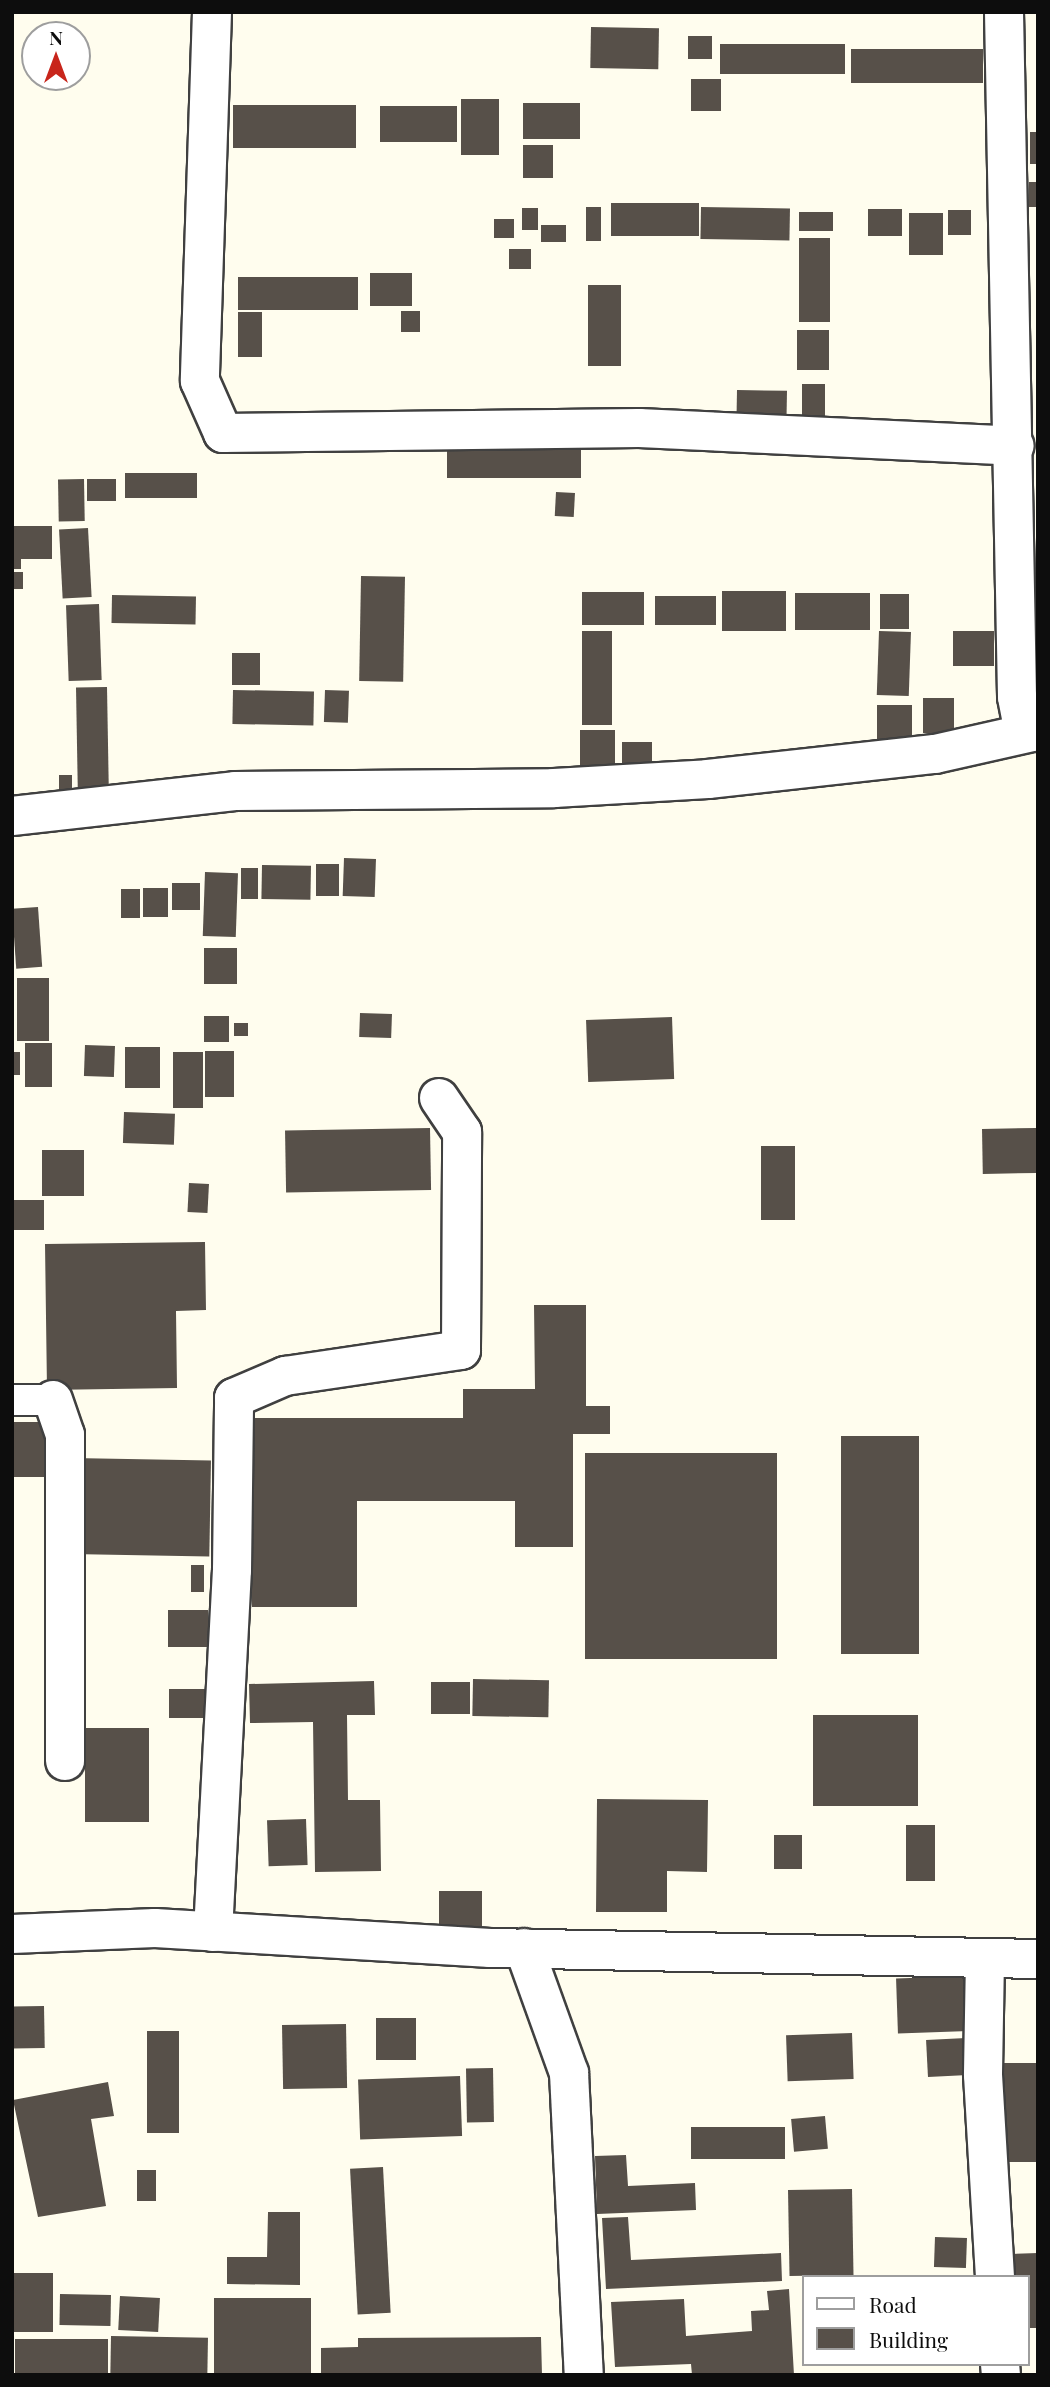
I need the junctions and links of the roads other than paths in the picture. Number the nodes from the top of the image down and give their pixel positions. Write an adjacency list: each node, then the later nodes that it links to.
1 (212, 12): 3 (street)
2 (1004, 12): 3 (street)
3 (1015, 446): 4 (street)
4 (1035, 732): 5 (street)
5 (12, 816)
6 (439, 1098): 10 (street)
7 (12, 1400): 8 (lane)
8 (53, 1400): 9 (street)
9 (65, 1761)
10 (213, 1932): 11 (street); 12 (street)
11 (12, 1934)
12 (524, 1948): 13 (street); 16 (street)
13 (985, 1958): 14 (street); 15 (street)
14 (1038, 1959)
15 (995, 2275)
16 (584, 2375)

